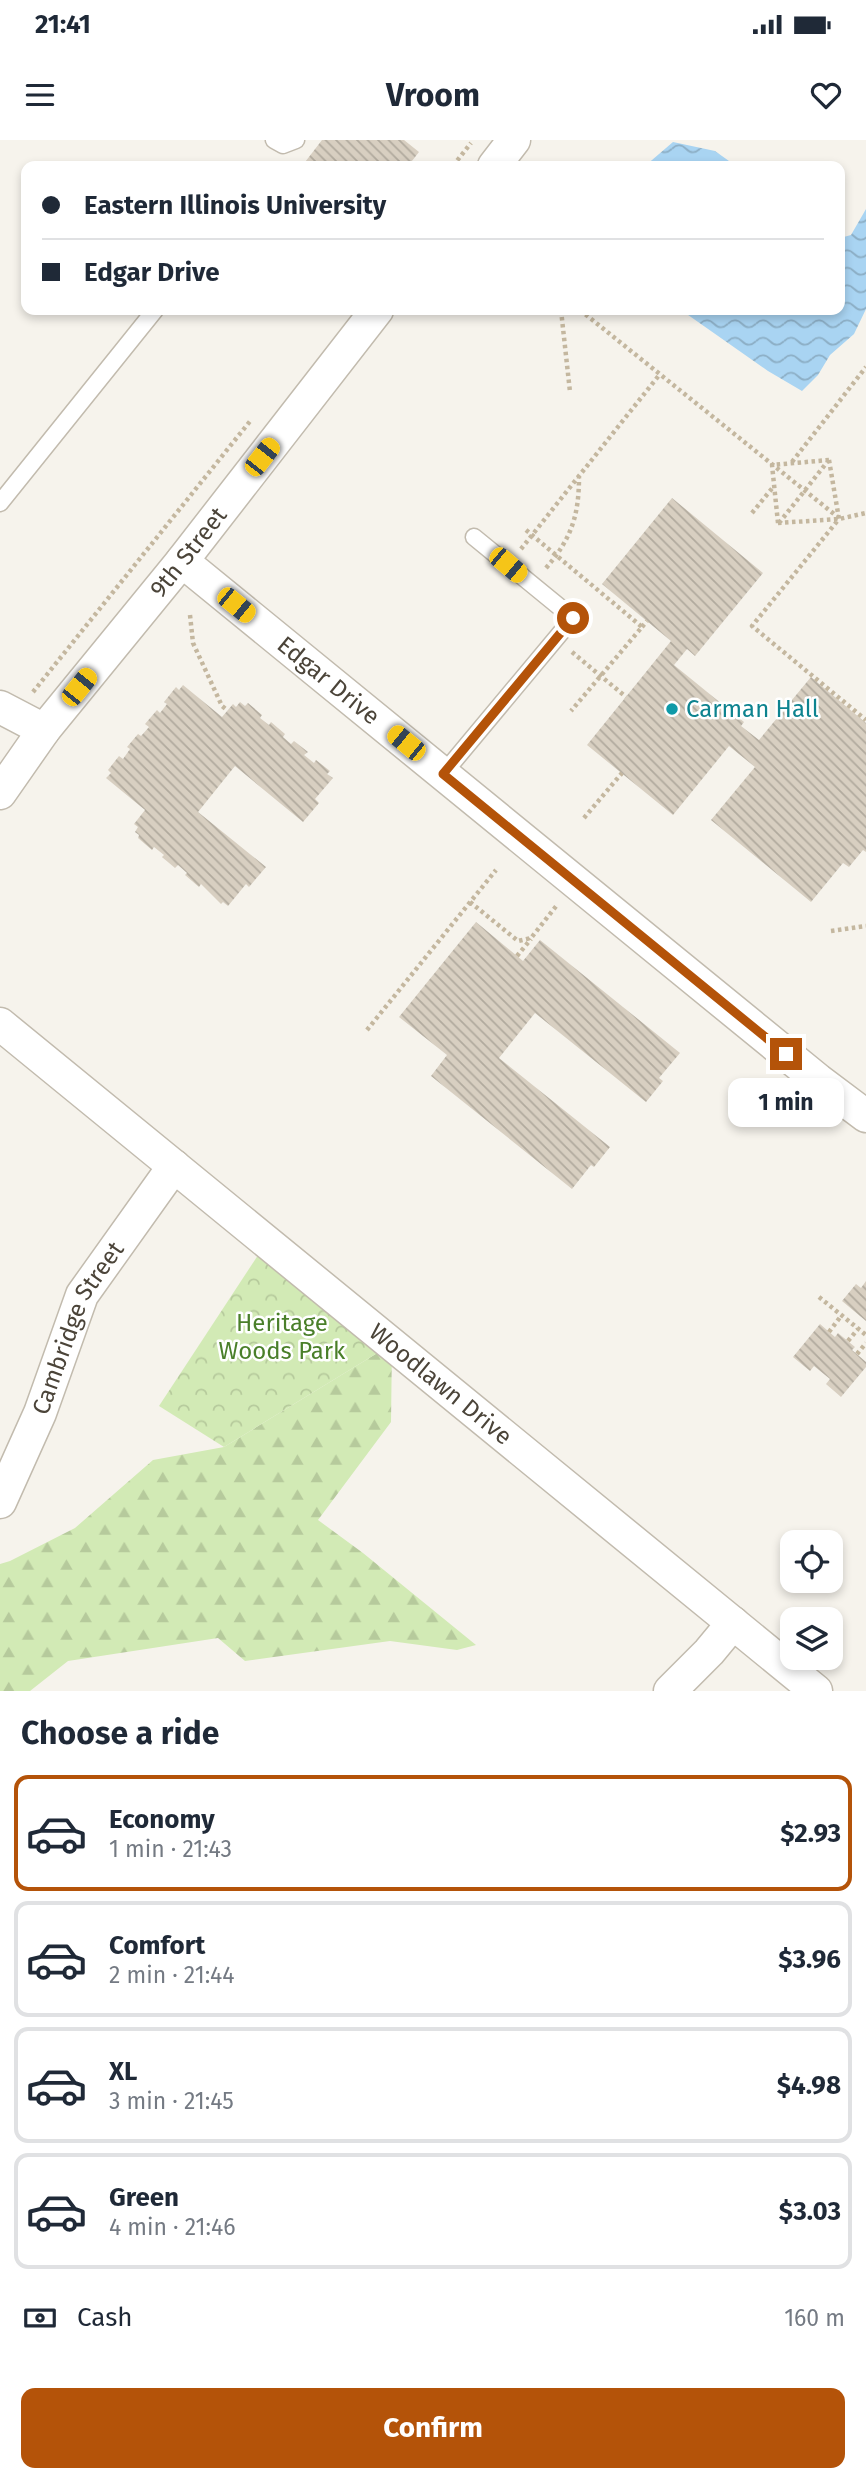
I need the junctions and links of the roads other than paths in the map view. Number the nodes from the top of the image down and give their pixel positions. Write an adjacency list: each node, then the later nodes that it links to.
1 (274, 140): 2 (lane)
2 (296, 140)
3 (514, 140): 4 (street)
4 (498, 161)
5 (151, 315): 7 (lane)
6 (373, 315): 9 (street, 9th Street)
7 (0, 503)
8 (474, 537): 12 (lane)
9 (182, 561): 11 (street, 9th Street); 12 (street, Edgar Drive)
10 (0, 707): 11 (street)
11 (44, 730): 13 (street, 9th Street)
12 (443, 774): 15 (street, Edgar Drive)
13 (0, 793)
14 (0, 1024): 16 (street, Woodlawn Drive)
15 (866, 1116)
16 (174, 1166): 17 (street, Cambridge Street); 18 (street, Woodlawn Drive)
17 (0, 1502)
18 (733, 1623): 19 (street); 20 (street, Woodlawn Drive)
19 (670, 1691)
20 (816, 1691)

